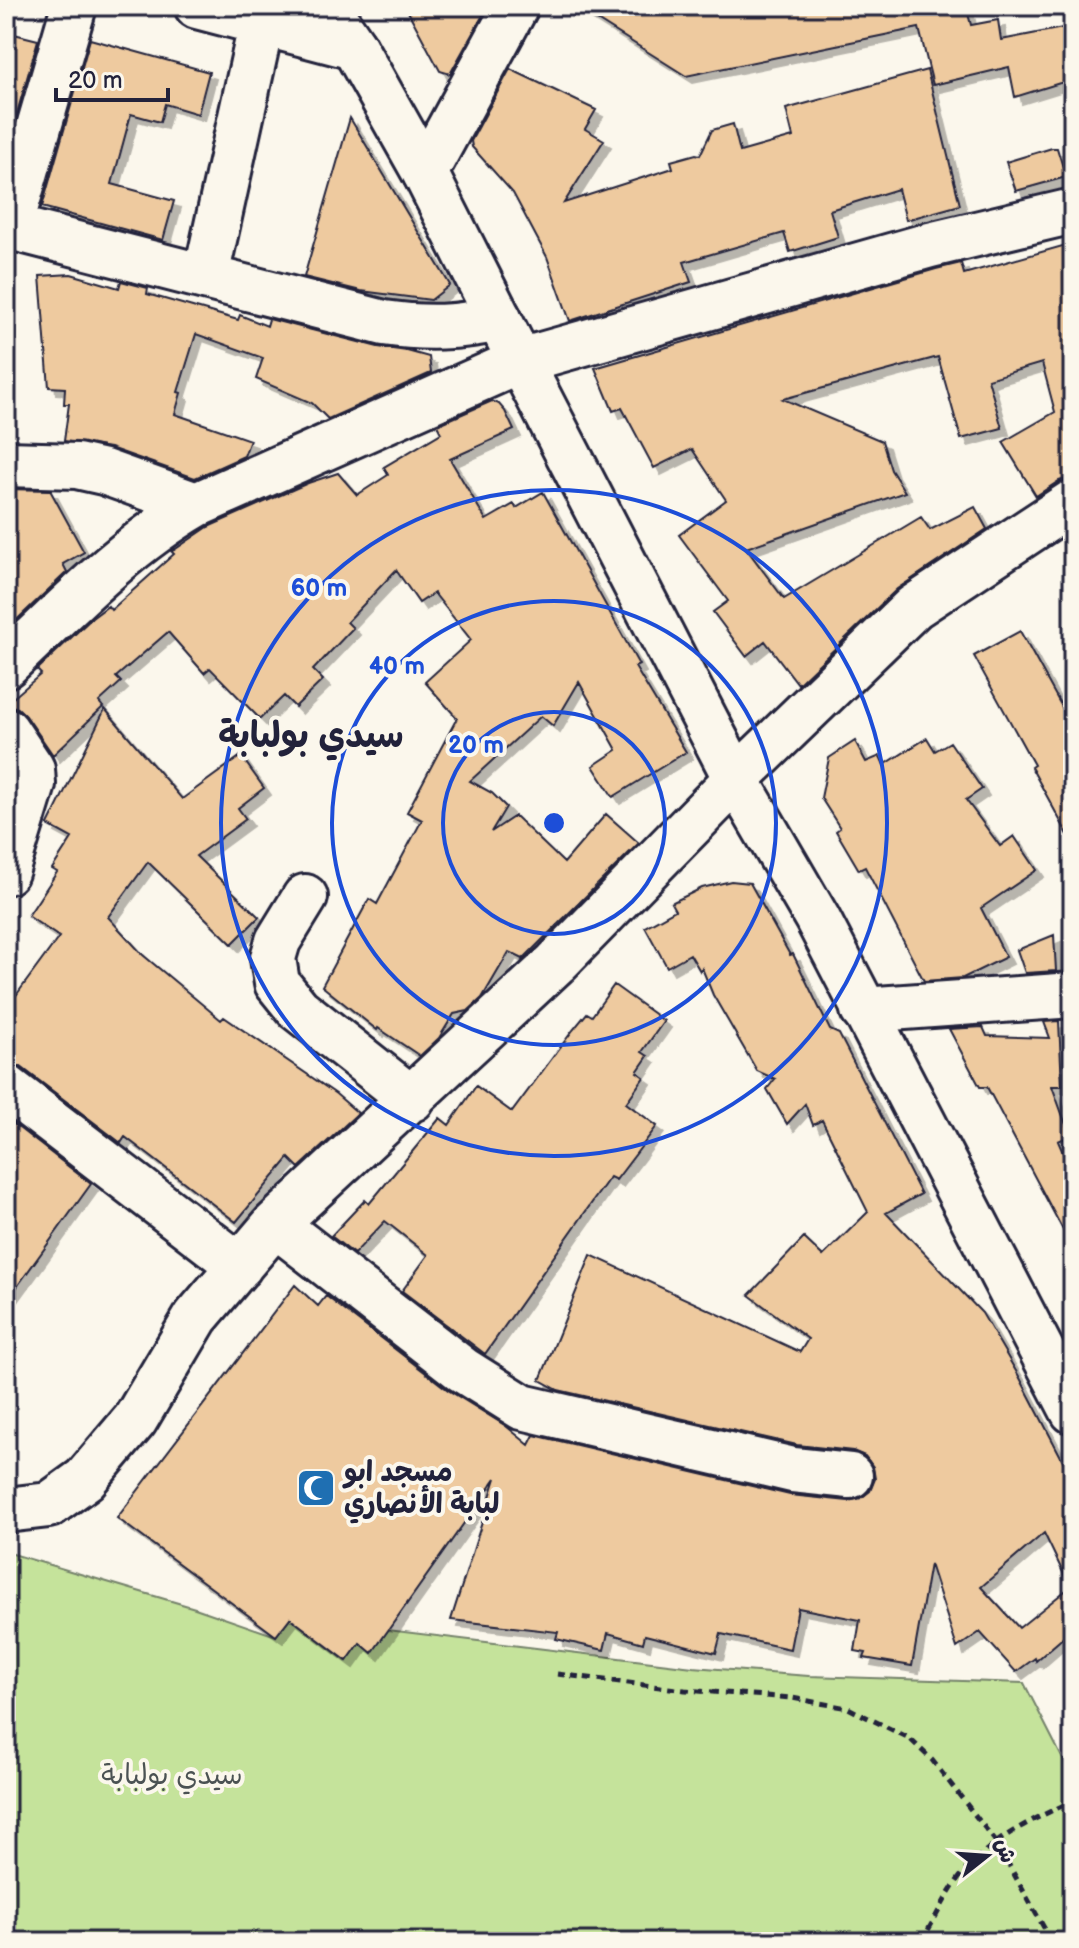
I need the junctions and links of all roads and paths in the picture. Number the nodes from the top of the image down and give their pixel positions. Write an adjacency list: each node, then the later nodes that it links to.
1 (74, 6): 9 (street)
2 (197, 6): 5 (street)
3 (326, 6): 6 (street)
4 (516, 6): 7 (street)
5 (262, 21): 6 (street); 10 (street)
6 (354, 47): 7 (street)
7 (425, 173): 11 (street)
8 (1073, 211): 12 (street)
9 (8, 226): 10 (street)
10 (206, 276): 11 (street)
11 (499, 319): 12 (street)
12 (520, 361): 15 (street); 18 (street)
13 (6, 464): 15 (street)
14 (1073, 502): 18 (street)
15 (196, 505): 16 (street)
16 (6, 665)
17 (6, 730): 19 (street)
18 (736, 779): 22 (street); 24 (street)
19 (6, 872)
20 (305, 897): 24 (street)
21 (1073, 995): 22 (street)
22 (863, 1010): 27 (street)
23 (6, 1087): 26 (street)
24 (412, 1099): 25 (street)
25 (275, 1224): 26 (street); 28 (street)
26 (240, 1266): 29 (street)
27 (1073, 1411)
28 (850, 1476)
29 (6, 1510)
30 (557, 1674): 32 (path)
31 (1073, 1801): 32 (path)
32 (996, 1842): 33 (path); 34 (path)
33 (921, 1942)
34 (1052, 1942)

